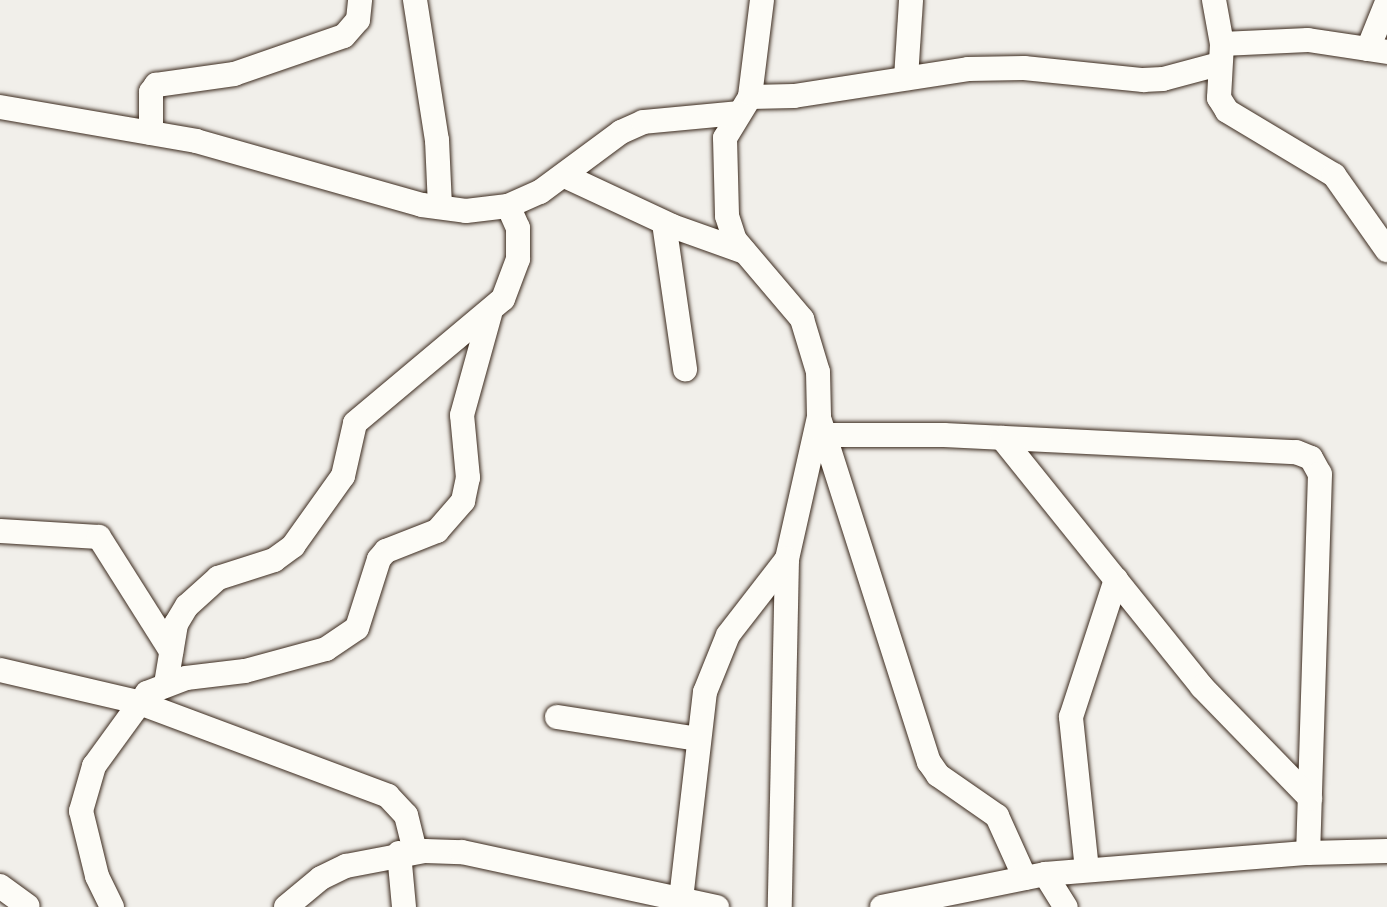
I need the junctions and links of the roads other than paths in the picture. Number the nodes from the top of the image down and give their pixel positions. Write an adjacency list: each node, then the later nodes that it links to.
1 (360, 0): 12 (street)
2 (415, 0): 15 (street)
3 (762, 0): 10 (street)
4 (911, 0): 9 (street)
5 (1214, 0): 8 (street)
6 (1387, 2): 7 (street)
7 (1377, 51): 8 (street)
8 (1221, 54): 9 (street); 17 (street)
9 (906, 78): 10 (street)
10 (745, 105): 13 (street); 18 (street)
11 (0, 107): 12 (street)
12 (151, 133): 15 (street)
13 (565, 176): 14 (street); 16 (street)
14 (508, 206): 15 (street); 19 (street)
15 (440, 207)
16 (664, 223): 18 (street); 20 (street)
17 (1387, 250)
18 (745, 252): 21 (street)
19 (490, 314): 26 (street); 28 (street)
20 (685, 369)
21 (822, 426): 22 (street); 24 (street); 37 (street)
22 (1002, 438): 25 (street); 32 (street)
23 (0, 531): 26 (street)
24 (787, 559): 31 (street); 45 (street)
25 (1116, 579): 32 (street); 36 (street)
26 (171, 651): 28 (street)
27 (0, 670): 29 (street)
28 (166, 684): 29 (street)
29 (137, 702): 34 (street); 41 (street)
30 (557, 717): 31 (street)
31 (698, 738): 39 (street)
32 (1310, 798): 35 (street)
33 (1387, 851): 35 (street)
34 (407, 852): 39 (street); 42 (street); 43 (street)
35 (1308, 853): 36 (street)
36 (1087, 870): 37 (street)
37 (1035, 876): 46 (street); 47 (street)
38 (0, 886): 40 (street)
39 (681, 899): 44 (street)
40 (28, 906)
41 (112, 907)
42 (286, 907)
43 (404, 907)
44 (718, 907)
45 (780, 907)
46 (882, 907)
47 (1066, 907)

